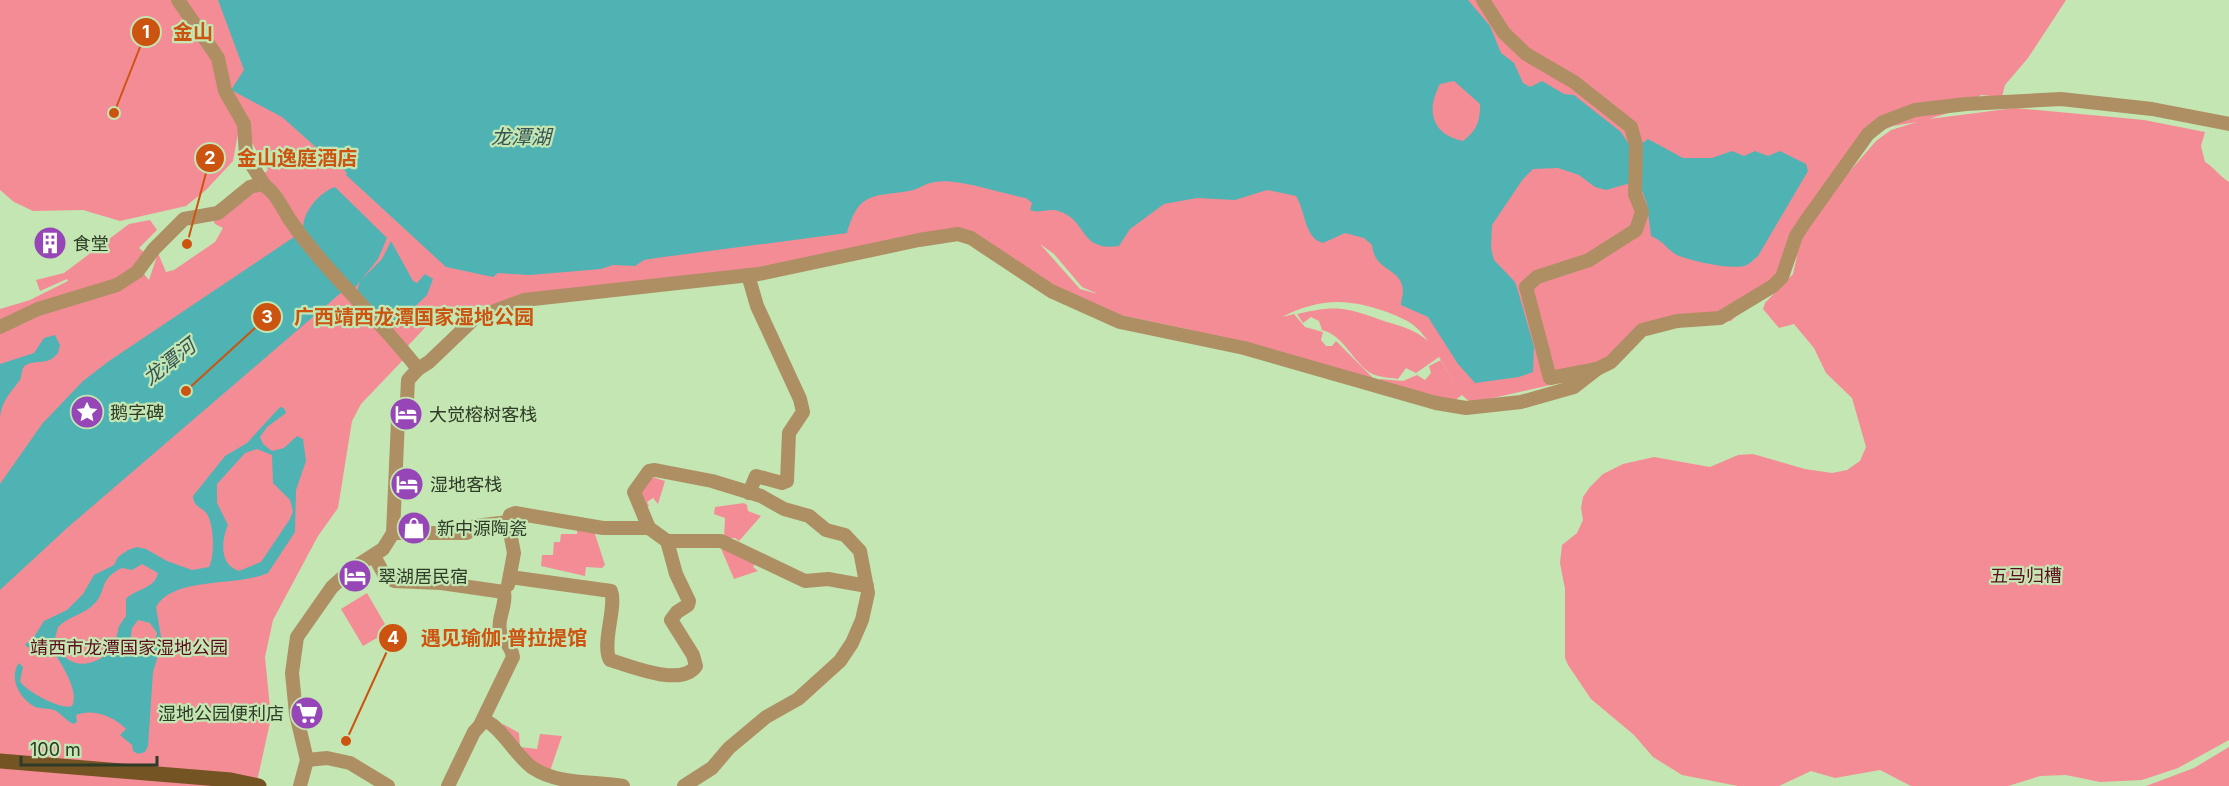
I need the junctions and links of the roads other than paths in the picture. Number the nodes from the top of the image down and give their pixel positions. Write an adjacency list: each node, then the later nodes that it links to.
1 (178, 0): 4 (street)
2 (1483, 0): 8 (street)
3 (2229, 124): 8 (street)
4 (265, 186): 6 (street); 7 (street)
5 (748, 275): 7 (street); 8 (street); 9 (street)
6 (0, 327)
7 (418, 369): 12 (street)
8 (1597, 369)
9 (749, 494): 11 (street); 16 (street)
10 (508, 522): 11 (street); 12 (street); 15 (street)
11 (649, 528): 13 (street)
12 (393, 533): 14 (street)
13 (667, 541): 15 (street); 16 (street)
14 (374, 556): 17 (street); 19 (street)
15 (510, 577): 17 (street)
16 (867, 586): 26 (street)
17 (504, 592): 18 (street)
18 (481, 723): 24 (street); 25 (street)
19 (307, 760): 22 (street); 23 (street)
20 (0, 761): 21 (main road)
21 (259, 786)
22 (300, 786)
23 (388, 786)
24 (448, 786)
25 (623, 786)
26 (684, 786)

